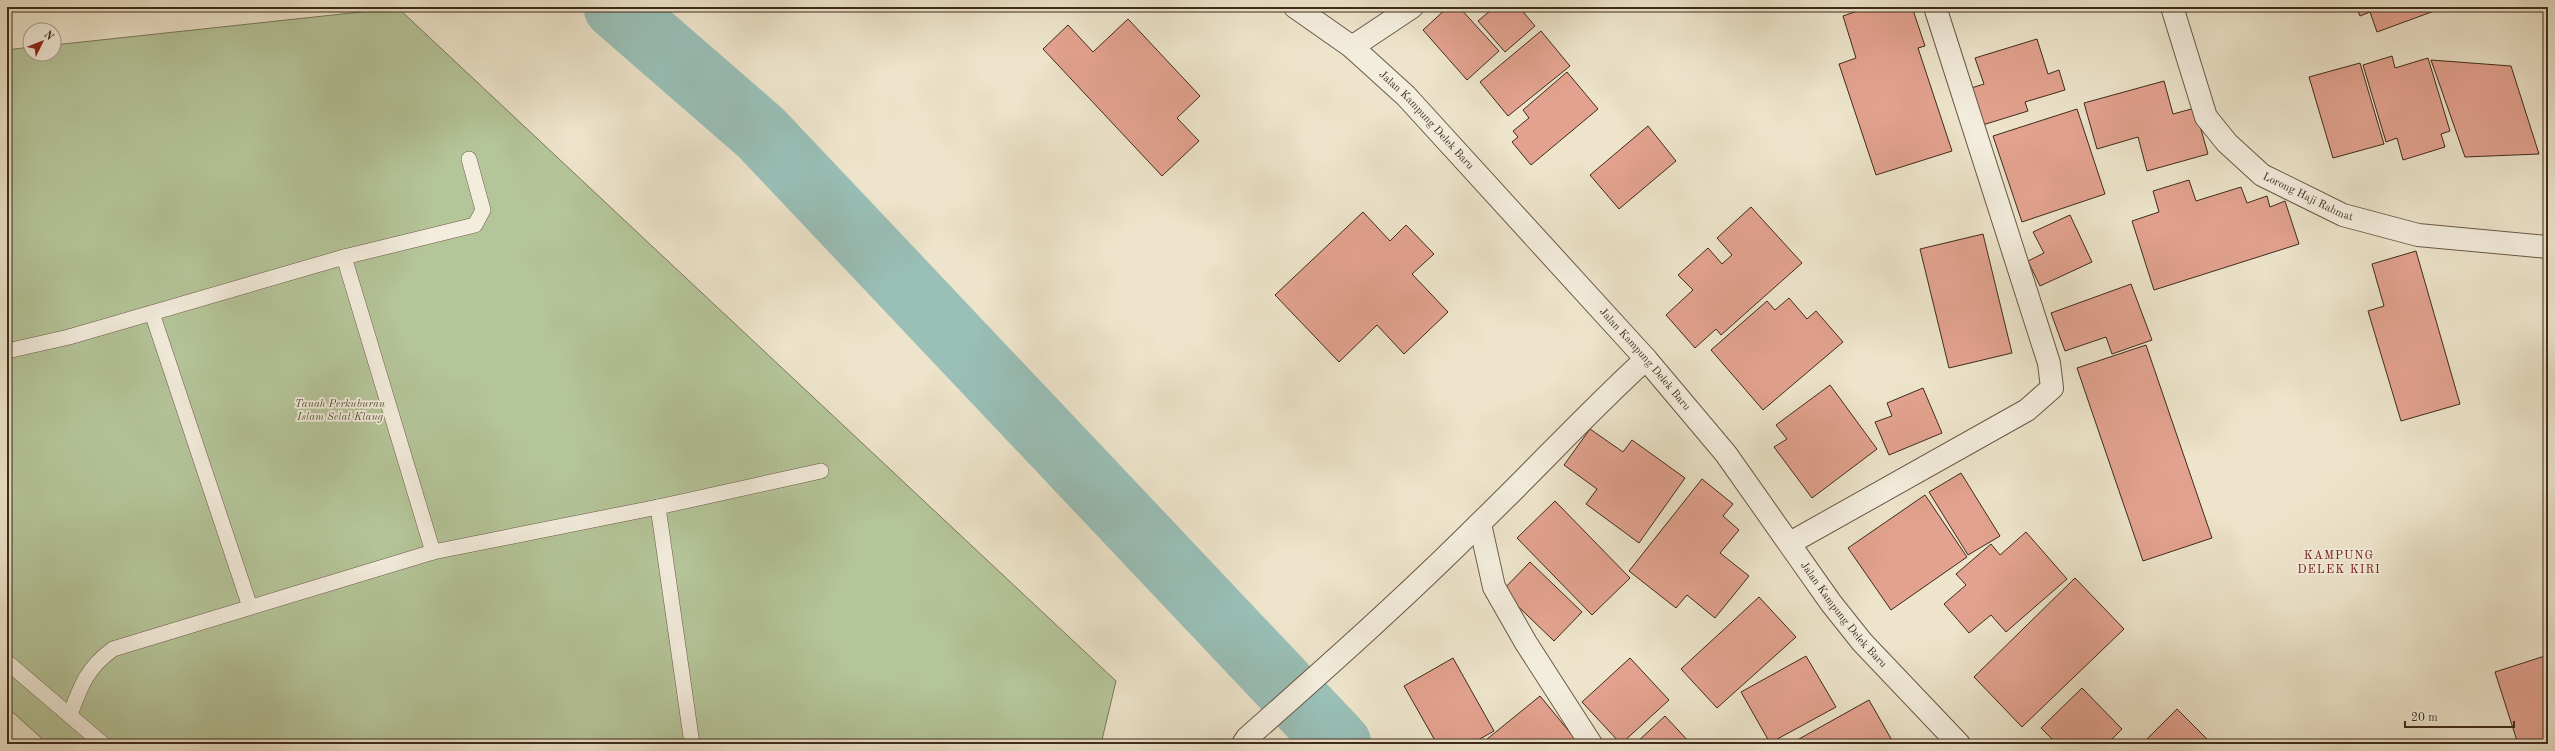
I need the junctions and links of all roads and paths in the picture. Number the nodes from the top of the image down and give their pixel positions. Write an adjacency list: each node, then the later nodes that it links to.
1 (1295, 7): 5 (street, Jalan Kampung Delek Baru)
2 (1412, 7): 5 (street)
3 (1935, 7): 15 (street)
4 (2172, 7): 7 (street, Lorong Haji Rahmat)
5 (1352, 46): 11 (street, Jalan Kampung Delek Baru)
6 (470, 159): 8 (lane)
7 (2548, 246)
8 (344, 257): 9 (lane); 16 (lane)
9 (152, 313): 10 (lane); 17 (lane)
10 (7, 351)
11 (1646, 359): 14 (street); 15 (street, Jalan Kampung Delek Baru)
12 (821, 471): 13 (lane)
13 (658, 507): 16 (lane); 22 (lane)
14 (1480, 524): 20 (street); 23 (street)
15 (1790, 543): 24 (street, Jalan Kampung Delek Baru)
16 (433, 552): 17 (lane)
17 (250, 607): 19 (lane)
18 (7, 662): 19 (lane)
19 (70, 715): 21 (lane)
20 (1245, 741)
21 (103, 744)
22 (692, 744)
23 (1591, 744)
24 (1959, 744)

